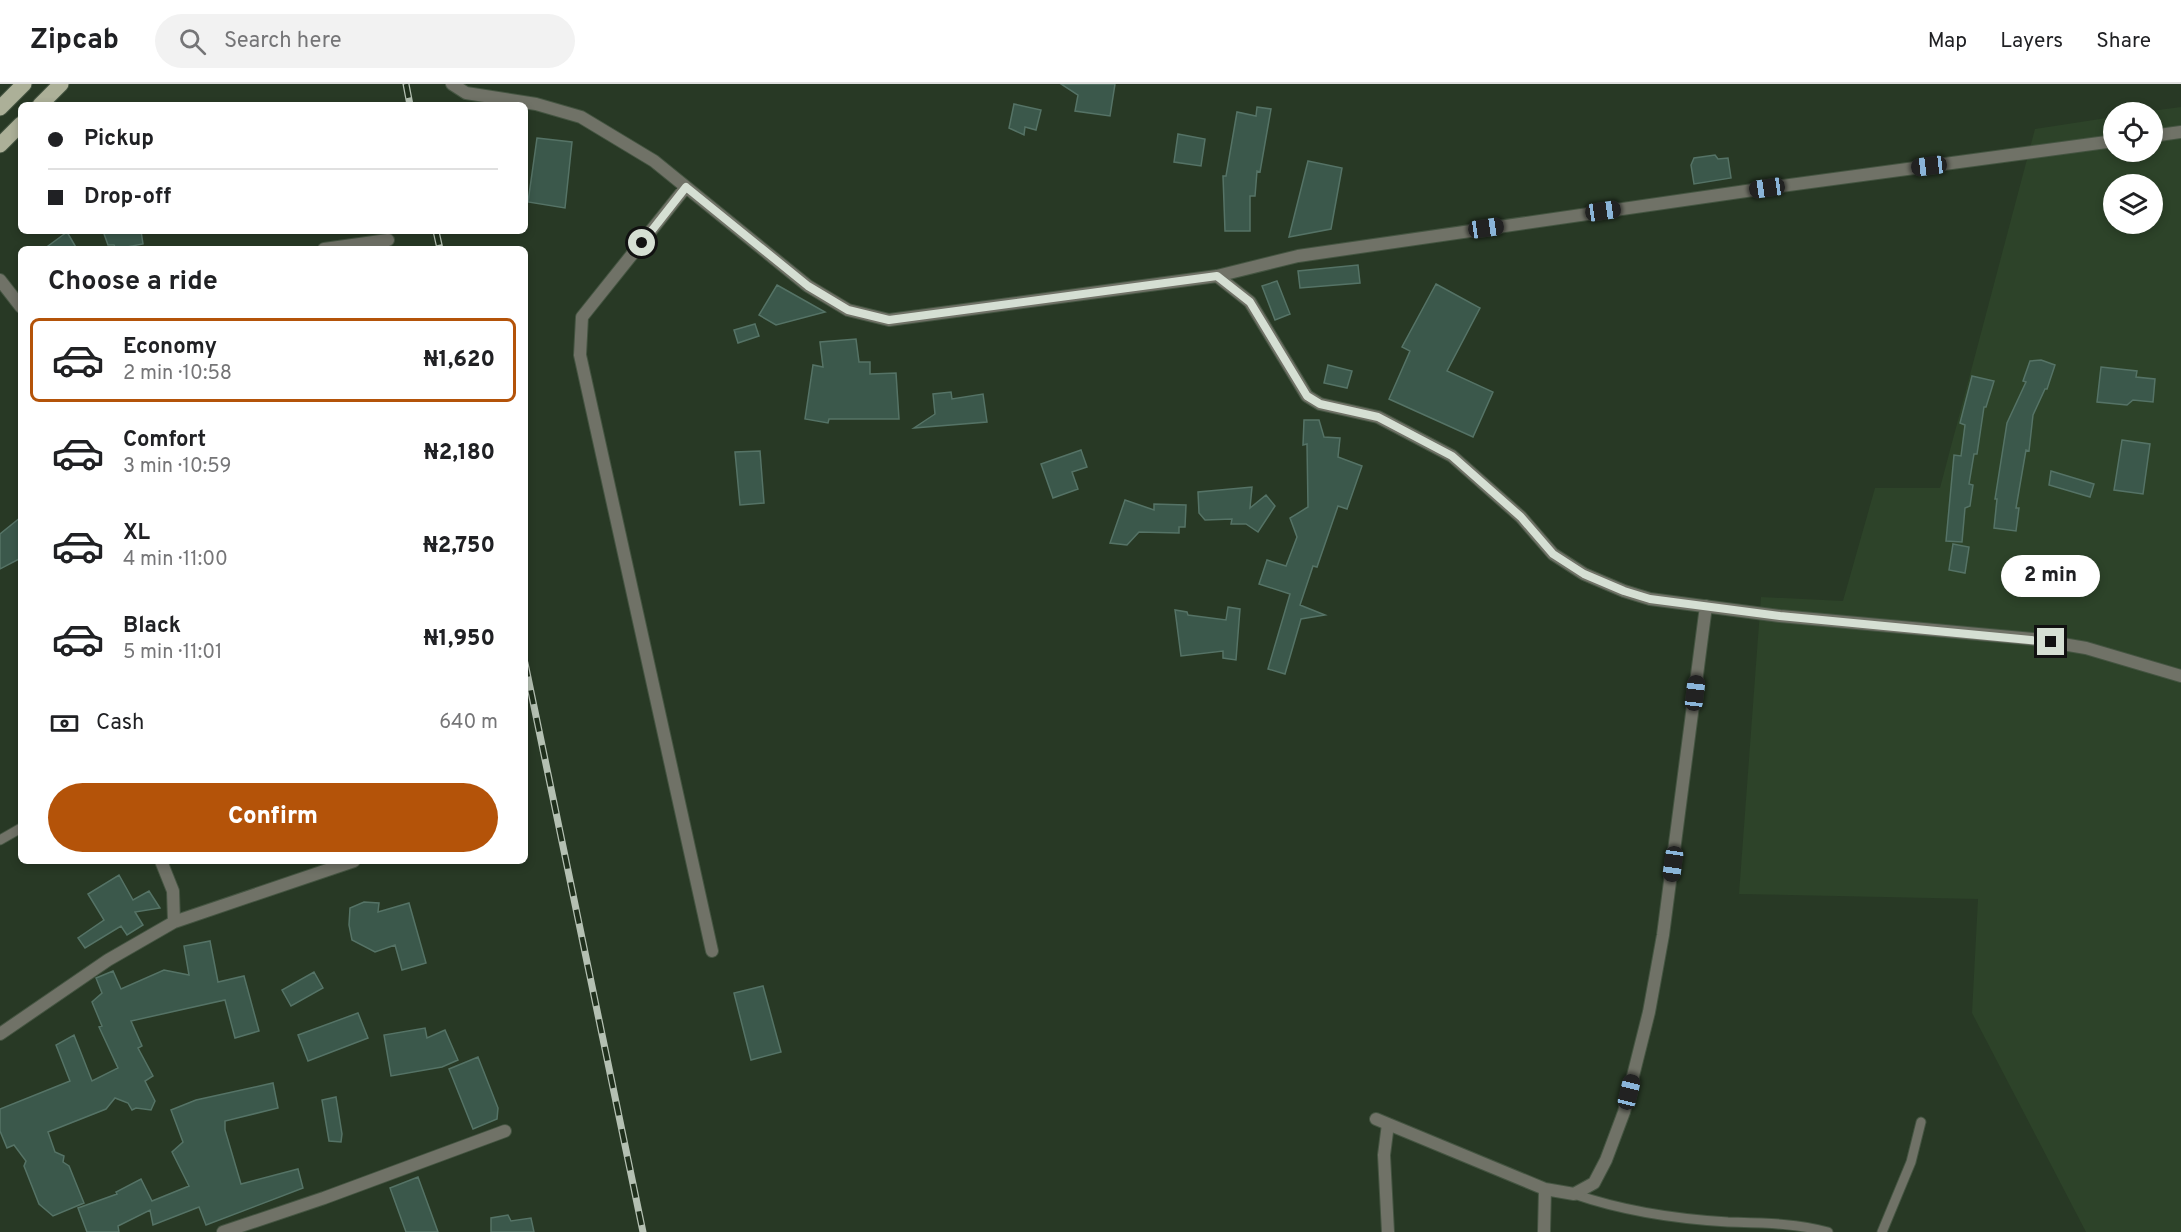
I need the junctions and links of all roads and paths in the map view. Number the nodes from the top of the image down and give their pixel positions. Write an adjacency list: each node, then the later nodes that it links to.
1 (24, 84): 7 (main road)
2 (61, 84): 4 (main road)
3 (452, 84): 5 (street)
4 (43, 102)
5 (523, 102)
6 (528, 103): 13 (street)
7 (0, 108)
8 (18, 127): 12 (main road)
9 (2181, 132): 10 (street)
10 (2163, 134)
11 (2103, 142): 16 (street)
12 (0, 146)
13 (686, 187): 16 (street); 26 (street)
14 (388, 240): 15 (street)
15 (345, 246)
16 (1217, 276): 19 (street)
17 (0, 280): 18 (street)
18 (18, 303)
19 (1706, 606): 20 (street); 33 (street)
20 (2181, 676)
21 (18, 830): 22 (lane)
22 (0, 840)
23 (162, 864): 25 (street)
24 (345, 864): 25 (street)
25 (174, 922): 27 (street)
26 (712, 951)
27 (0, 1034)
28 (1376, 1119): 30 (street)
29 (1921, 1122): 38 (lane)
30 (1388, 1124): 32 (street); 35 (street)
31 (505, 1131): 34 (street)
32 (1545, 1189): 33 (street); 36 (street)
33 (1574, 1194): 37 (lane)
34 (223, 1232)
35 (1388, 1232)
36 (1544, 1232)
37 (1828, 1232)
38 (1882, 1232)

